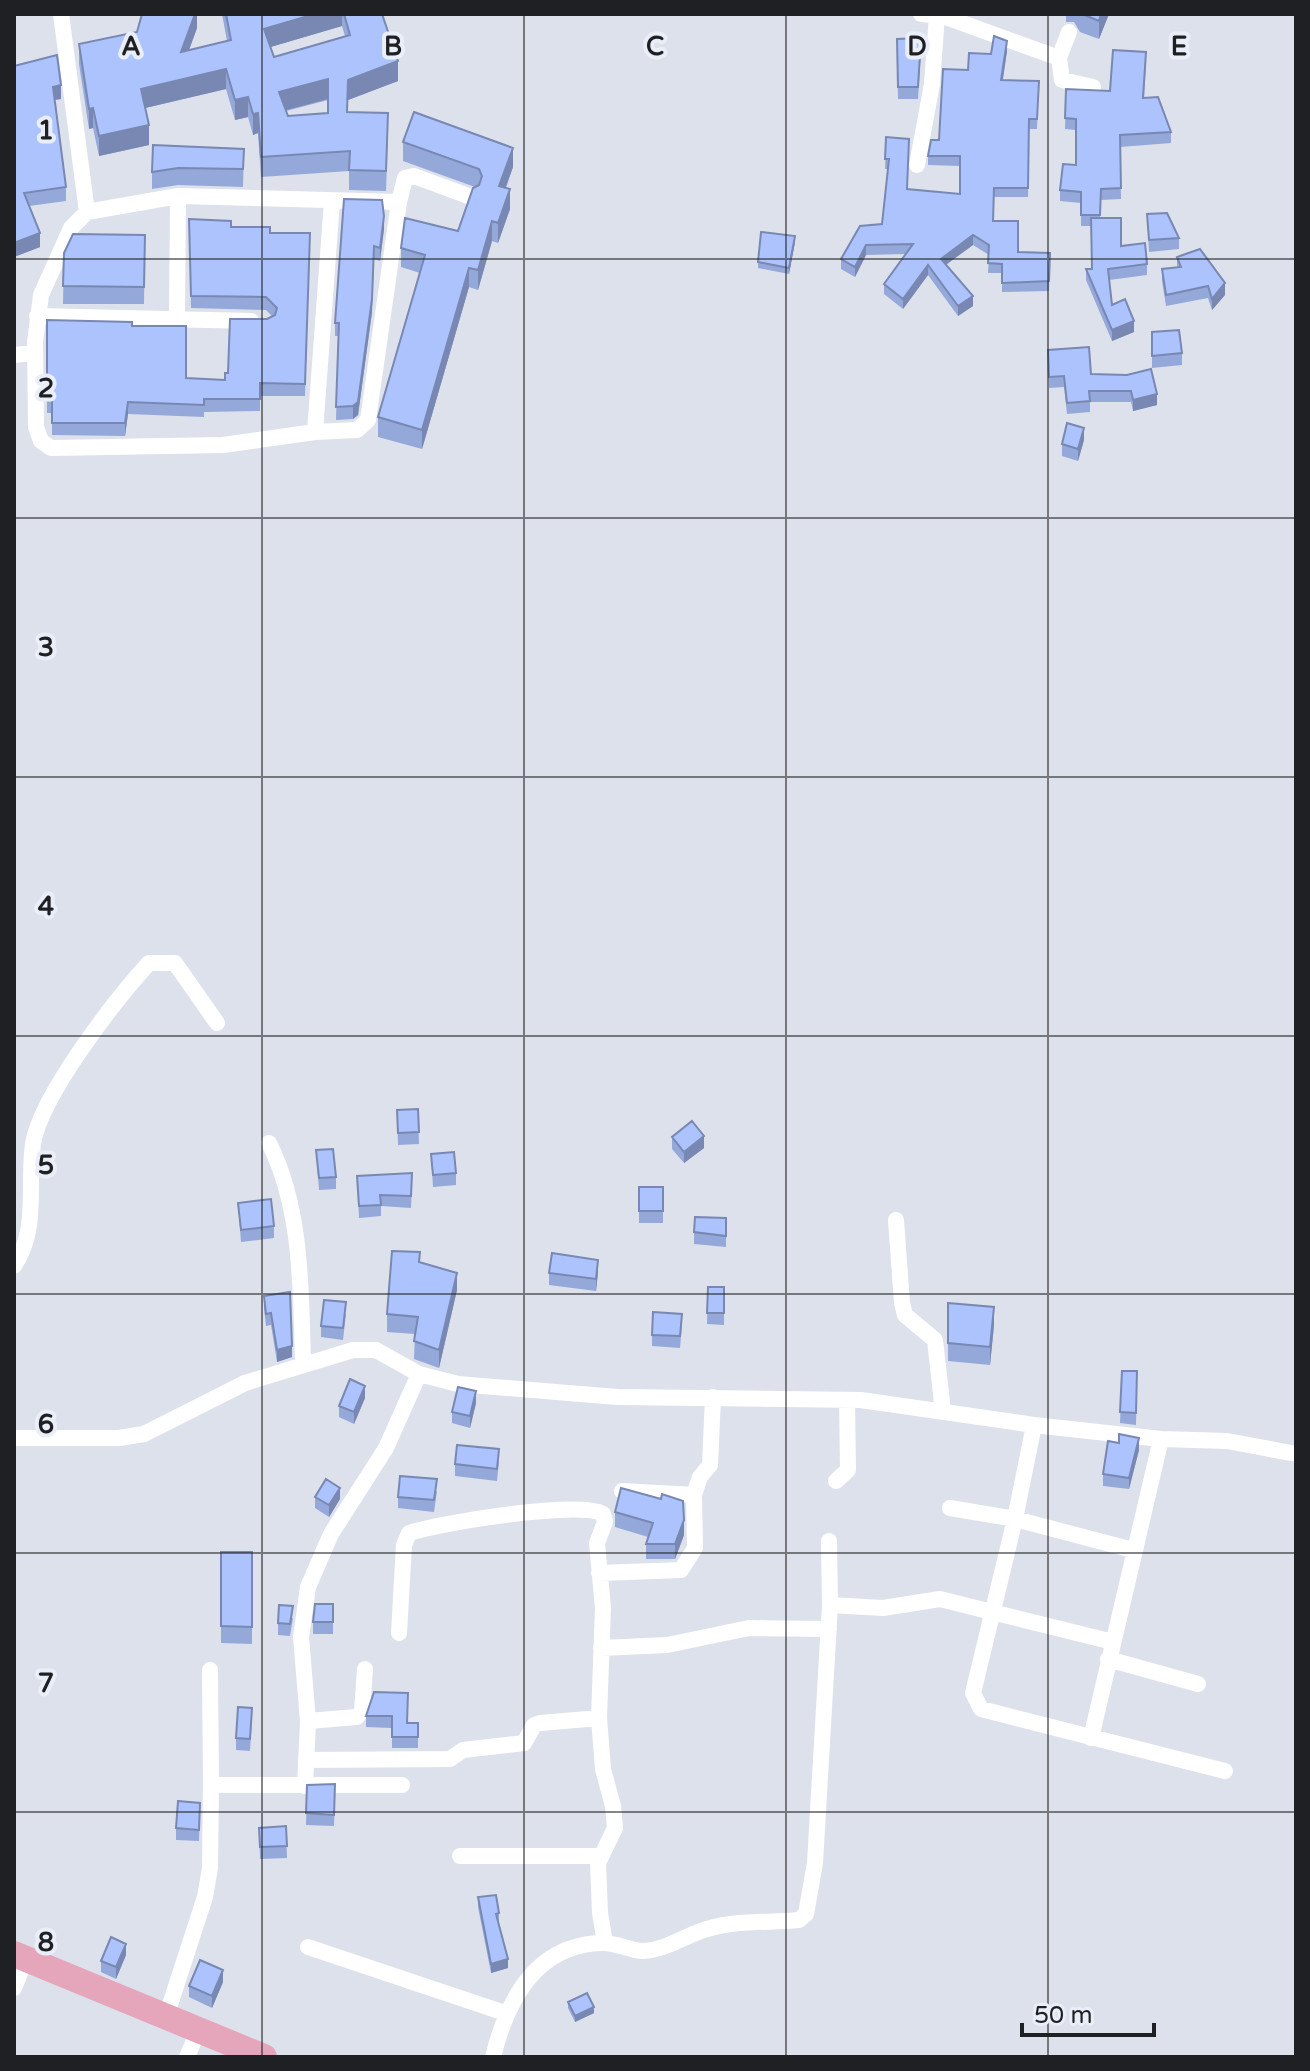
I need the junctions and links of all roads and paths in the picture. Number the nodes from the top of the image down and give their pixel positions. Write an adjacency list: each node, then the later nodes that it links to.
1 (61, 14): 11 (street)
2 (929, 15): 4 (street); 6 (street)
3 (1069, 32): 4 (street)
4 (1059, 58): 5 (street)
5 (1093, 87)
6 (917, 165)
7 (178, 196): 9 (street); 11 (street); 13 (street)
8 (471, 197): 10 (street)
9 (332, 201): 10 (street); 18 (street)
10 (399, 202): 18 (street)
11 (87, 212): 12 (street)
12 (37, 316): 13 (street); 16 (street)
13 (177, 319): 14 (street)
14 (266, 321)
15 (14, 344): 16 (street)
16 (35, 348): 17 (street); 18 (street)
17 (14, 355)
18 (315, 432)
19 (217, 1023): 22 (street)
20 (269, 1143): 23 (street)
21 (896, 1220): 27 (street)
22 (14, 1266)
23 (303, 1363): 24 (street); 29 (street)
24 (419, 1374): 25 (street); 51 (street)
25 (713, 1397): 26 (street); 34 (street)
26 (847, 1400): 27 (street); 32 (street)
27 (943, 1412): 28 (street)
28 (1034, 1425): 30 (street); 36 (street)
29 (14, 1438)
30 (1161, 1439): 31 (street); 38 (street)
31 (1296, 1454)
32 (836, 1481)
33 (622, 1491): 34 (street)
34 (694, 1495): 39 (street)
35 (950, 1508): 36 (street)
36 (1015, 1519): 38 (street); 41 (street)
37 (829, 1541): 40 (street)
38 (1133, 1550): 44 (street)
39 (599, 1573): 43 (street); 45 (street)
40 (830, 1605): 41 (street); 42 (street)
41 (994, 1612): 44 (street); 52 (street)
42 (829, 1629): 45 (street); 60 (street)
43 (399, 1633)
44 (1113, 1642): 46 (street)
45 (601, 1648): 50 (street)
46 (1108, 1659): 49 (street); 52 (street)
47 (365, 1669): 51 (street)
48 (210, 1670): 55 (street)
49 (1198, 1684)
50 (599, 1718): 53 (street); 59 (street)
51 (308, 1721): 53 (street)
52 (1091, 1738): 54 (street)
53 (306, 1760): 57 (street)
54 (1225, 1771)
55 (211, 1785): 57 (street); 65 (street)
56 (402, 1785): 57 (street)
57 (305, 1786)
58 (460, 1856): 59 (street)
59 (601, 1856): 60 (street)
60 (605, 1943): 64 (street)
61 (308, 1947): 64 (street)
62 (20, 1957): 63 (street); 65 (main road)
63 (14, 1988)
64 (505, 2013): 69 (street)
65 (166, 2017): 66 (main road)
66 (199, 2029): 67 (street); 68 (main road)
67 (187, 2057)
68 (264, 2057)
69 (493, 2057)

